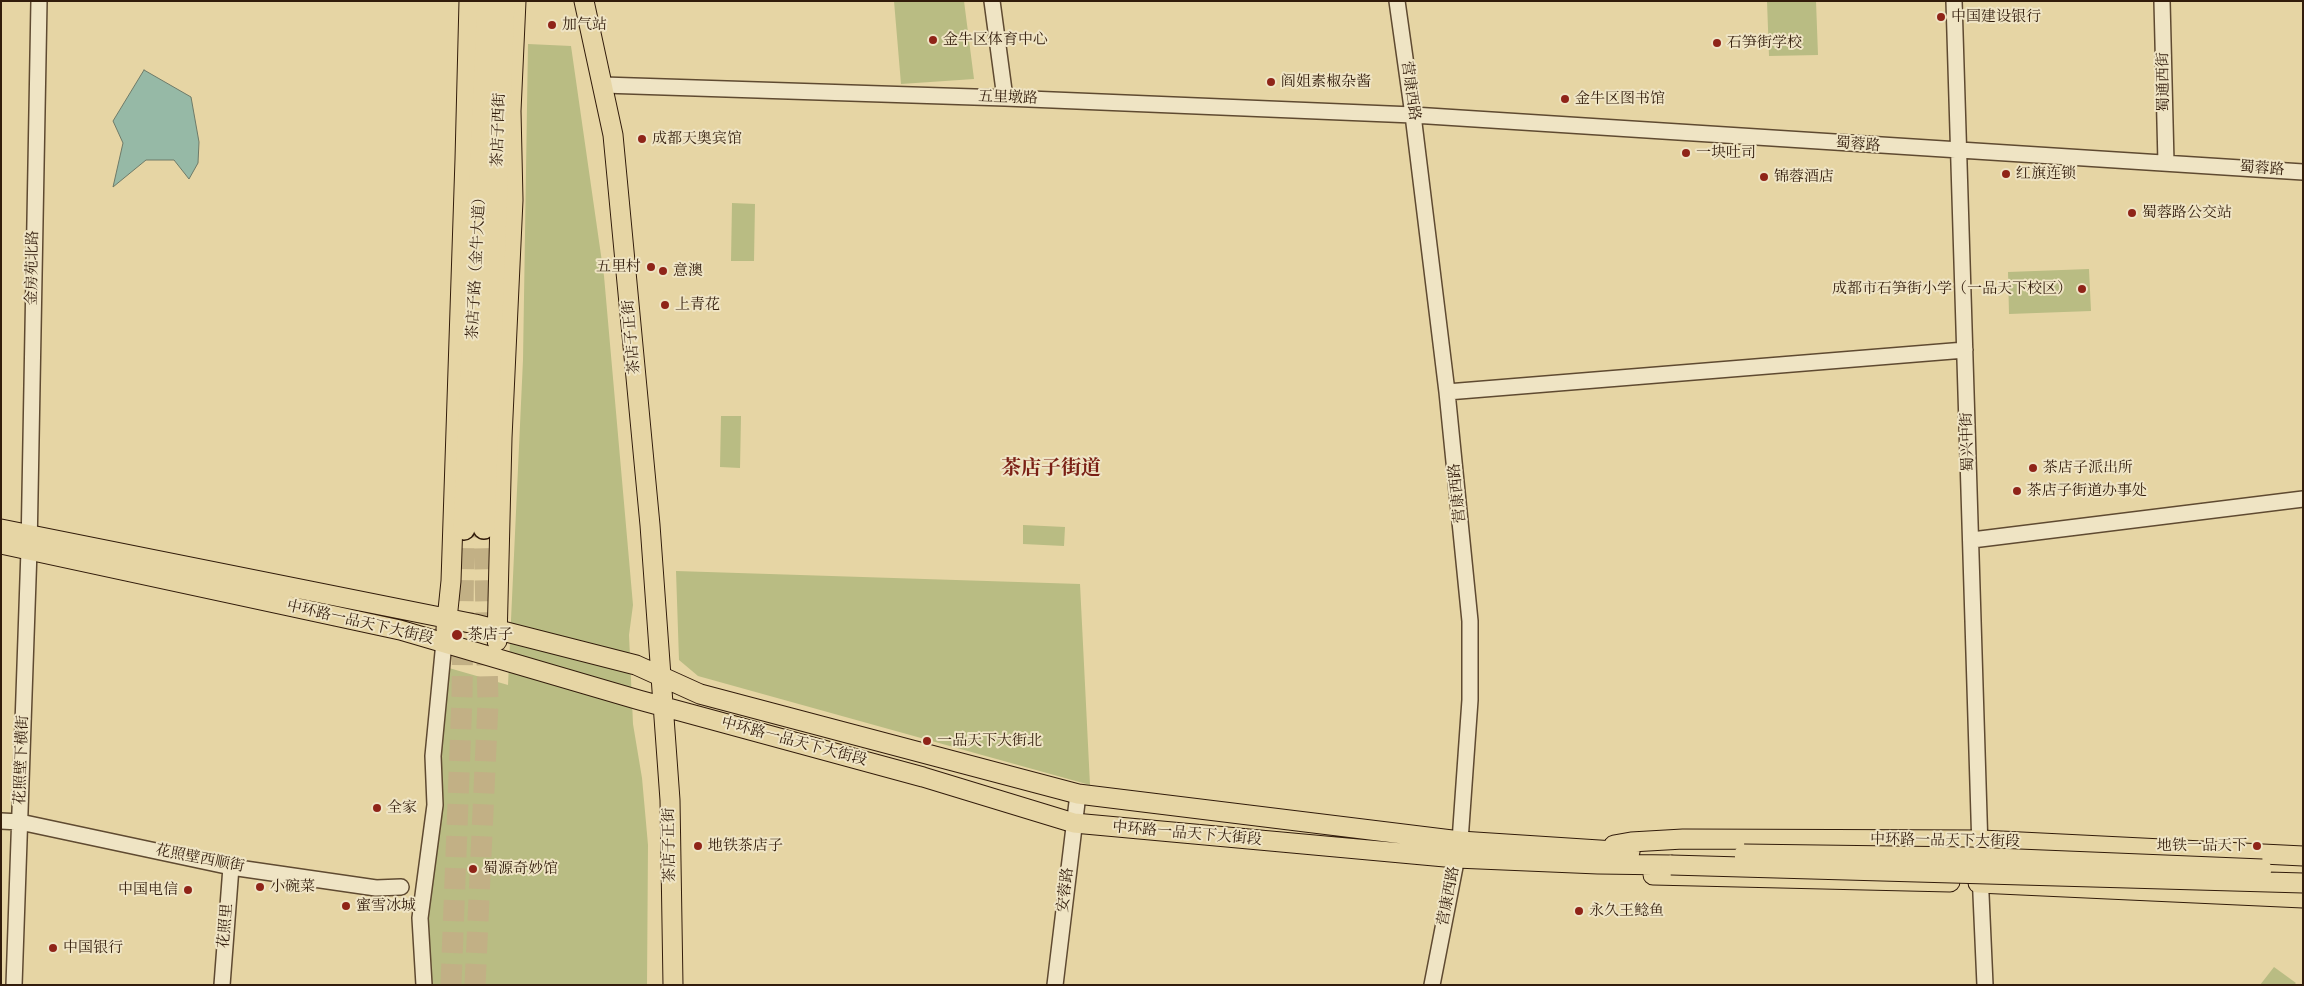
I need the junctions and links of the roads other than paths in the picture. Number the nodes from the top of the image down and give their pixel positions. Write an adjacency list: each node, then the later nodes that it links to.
1 (39, 1): 23 (street, 金房苑北路)
2 (504, 1): 20 (highway, 茶店子西街)
3 (516, 1): 26 (main road)
4 (584, 1): 10 (main road, 茶店子正街)
5 (992, 1): 11 (street)
6 (1397, 1): 12 (street, 营康西路)
7 (1954, 1): 13 (street, 蜀兴中街)
8 (2162, 1): 15 (street, 蜀通西街)
9 (477, 2): 14 (main road); 14 (highway, 茶店子路（金牛大道）); 25 (main road)
10 (603, 85): 11 (street, 五里墩路); 29 (main road, 茶店子正街)
11 (1004, 98): 12 (street, 五里墩路)
12 (1413, 115): 13 (street, 蜀蓉路); 18 (street, 营康西路)
13 (1958, 151): 15 (street, 蜀蓉路); 17 (street, 蜀兴中街)
14 (482, 153): 20 (highway, 茶店子路（金牛大道）)
15 (2166, 163): 16 (street, 蜀蓉路)
16 (2303, 172)
17 (1965, 350): 18 (street); 22 (street, 蜀兴中街)
18 (1447, 392): 36 (street, 营康西路)
19 (2303, 499): 22 (street)
20 (474, 528)
21 (1, 529): 23 (main road, 中环路一品天下大街段)
22 (1972, 540): 35 (street, 蜀兴中街)
23 (29, 543): 24 (main road, 中环路一品天下大街段); 25 (main road, 中环路一品天下大街段); 27 (main road, 中环路一品天下大街段); 33 (street, 花照壁下横街)
24 (1, 544)
25 (447, 618): 26 (main road, 中环路一品天下大街段); 27 (main road)
26 (498, 631): 28 (main road); 29 (main road, 中环路一品天下大街段)
27 (444, 642): 28 (main road, 中环路一品天下大街段); 48 (street)
28 (496, 658): 30 (main road, 中环路一品天下大街段)
29 (661, 676): 30 (main road, 茶店子正街); 31 (main road, 中环路一品天下大街段)
30 (663, 706): 34 (main road, 中环路一品天下大街段); 49 (main road, 茶店子正街)
31 (1078, 794): 34 (street, 安蓉路); 36 (main road, 中环路一品天下大街段)
32 (1, 821): 33 (street, 花照壁西顺街)
33 (20, 822): 40 (street, 花照壁西顺街); 46 (street, 花照壁下横街)
34 (1074, 823): 36 (main road, 中环路一品天下大街段); 50 (street, 安蓉路)
35 (1981, 840): 37 (main road, 中环路一品天下大街段); 38 (main road, 中环路一品天下大街段); 43 (street, 蜀兴中街)
36 (1458, 850): 38 (main road, 中环路一品天下大街段); 51 (street, 营康西路)
37 (2303, 856)
38 (1593, 858): 39 (main road, 中环路一品天下大街段); 43 (main road, 中环路一品天下大街段)
39 (1671, 859): 41 (main road, bridge); 42 (main road, bridge)
40 (231, 867): 44 (street, 花照壁西顺街); 47 (street, 花照里)
41 (2303, 870)
42 (2303, 882)
43 (1979, 883): 45 (main road, 中环路一品天下大街段); 52 (street, 蜀兴中街)
44 (401, 887)
45 (2303, 898)
46 (14, 985)
47 (222, 985)
48 (424, 985)
49 (672, 985)
50 (1055, 985)
51 (1432, 985)
52 (1985, 985)

